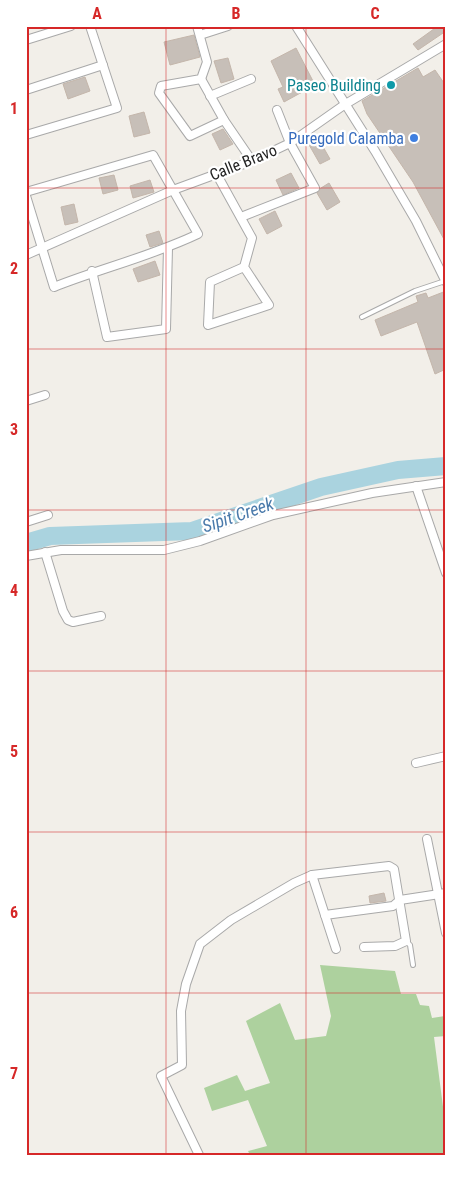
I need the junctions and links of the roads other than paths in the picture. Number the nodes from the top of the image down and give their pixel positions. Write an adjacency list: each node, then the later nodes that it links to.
1 (71, 26): 7 (street)
2 (90, 26): 9 (street)
3 (197, 26): 6 (street)
4 (228, 26): 6 (street)
5 (296, 26): 14 (street)
6 (200, 35): 10 (street)
7 (26, 40)
8 (446, 44): 14 (street, Calle Bravo)
9 (103, 65): 12 (street); 17 (street)
10 (201, 79): 13 (street); 16 (street)
11 (251, 79): 13 (street)
12 (26, 90)
13 (210, 96): 16 (street)
14 (344, 105): 18 (street, Calle Bravo); 30 (street)
15 (277, 110): 18 (street)
16 (224, 120): 19 (street)
17 (26, 134)
18 (290, 143): 19 (street, Calle Bravo); 24 (street)
19 (252, 161): 20 (street, Calle Bravo)
20 (216, 173): 21 (street, Calle Bravo); 24 (street)
21 (173, 190): 22 (street); 25 (street); 26 (street, Calle Bravo)
22 (26, 192)
23 (26, 196): 26 (street)
24 (241, 217): 28 (street)
25 (168, 248): 29 (street); 29 (street)
26 (41, 250): 27 (street, Calle Bravo); 29 (street)
27 (26, 255)
28 (244, 267): 28 (street)
29 (92, 271)
30 (446, 282): 31 (lane)
31 (362, 317)
32 (45, 395): 33 (street)
33 (26, 401)
34 (446, 482): 35 (street)
35 (416, 486): 38 (street); 40 (street)
36 (48, 515): 37 (street)
37 (26, 522)
38 (45, 552): 39 (street); 41 (street)
39 (26, 556)
40 (446, 573)
41 (101, 616)
42 (446, 756): 43 (street)
43 (416, 763)
44 (427, 839): 46 (street)
45 (312, 875): 47 (street); 48 (street); 54 (street)
46 (442, 894): 47 (street); 49 (street)
47 (400, 900): 48 (street); 50 (street)
48 (325, 915): 52 (street)
49 (446, 934)
50 (406, 941): 51 (street); 53 (lane)
51 (364, 948)
52 (336, 949)
53 (413, 965)
54 (199, 1155)

